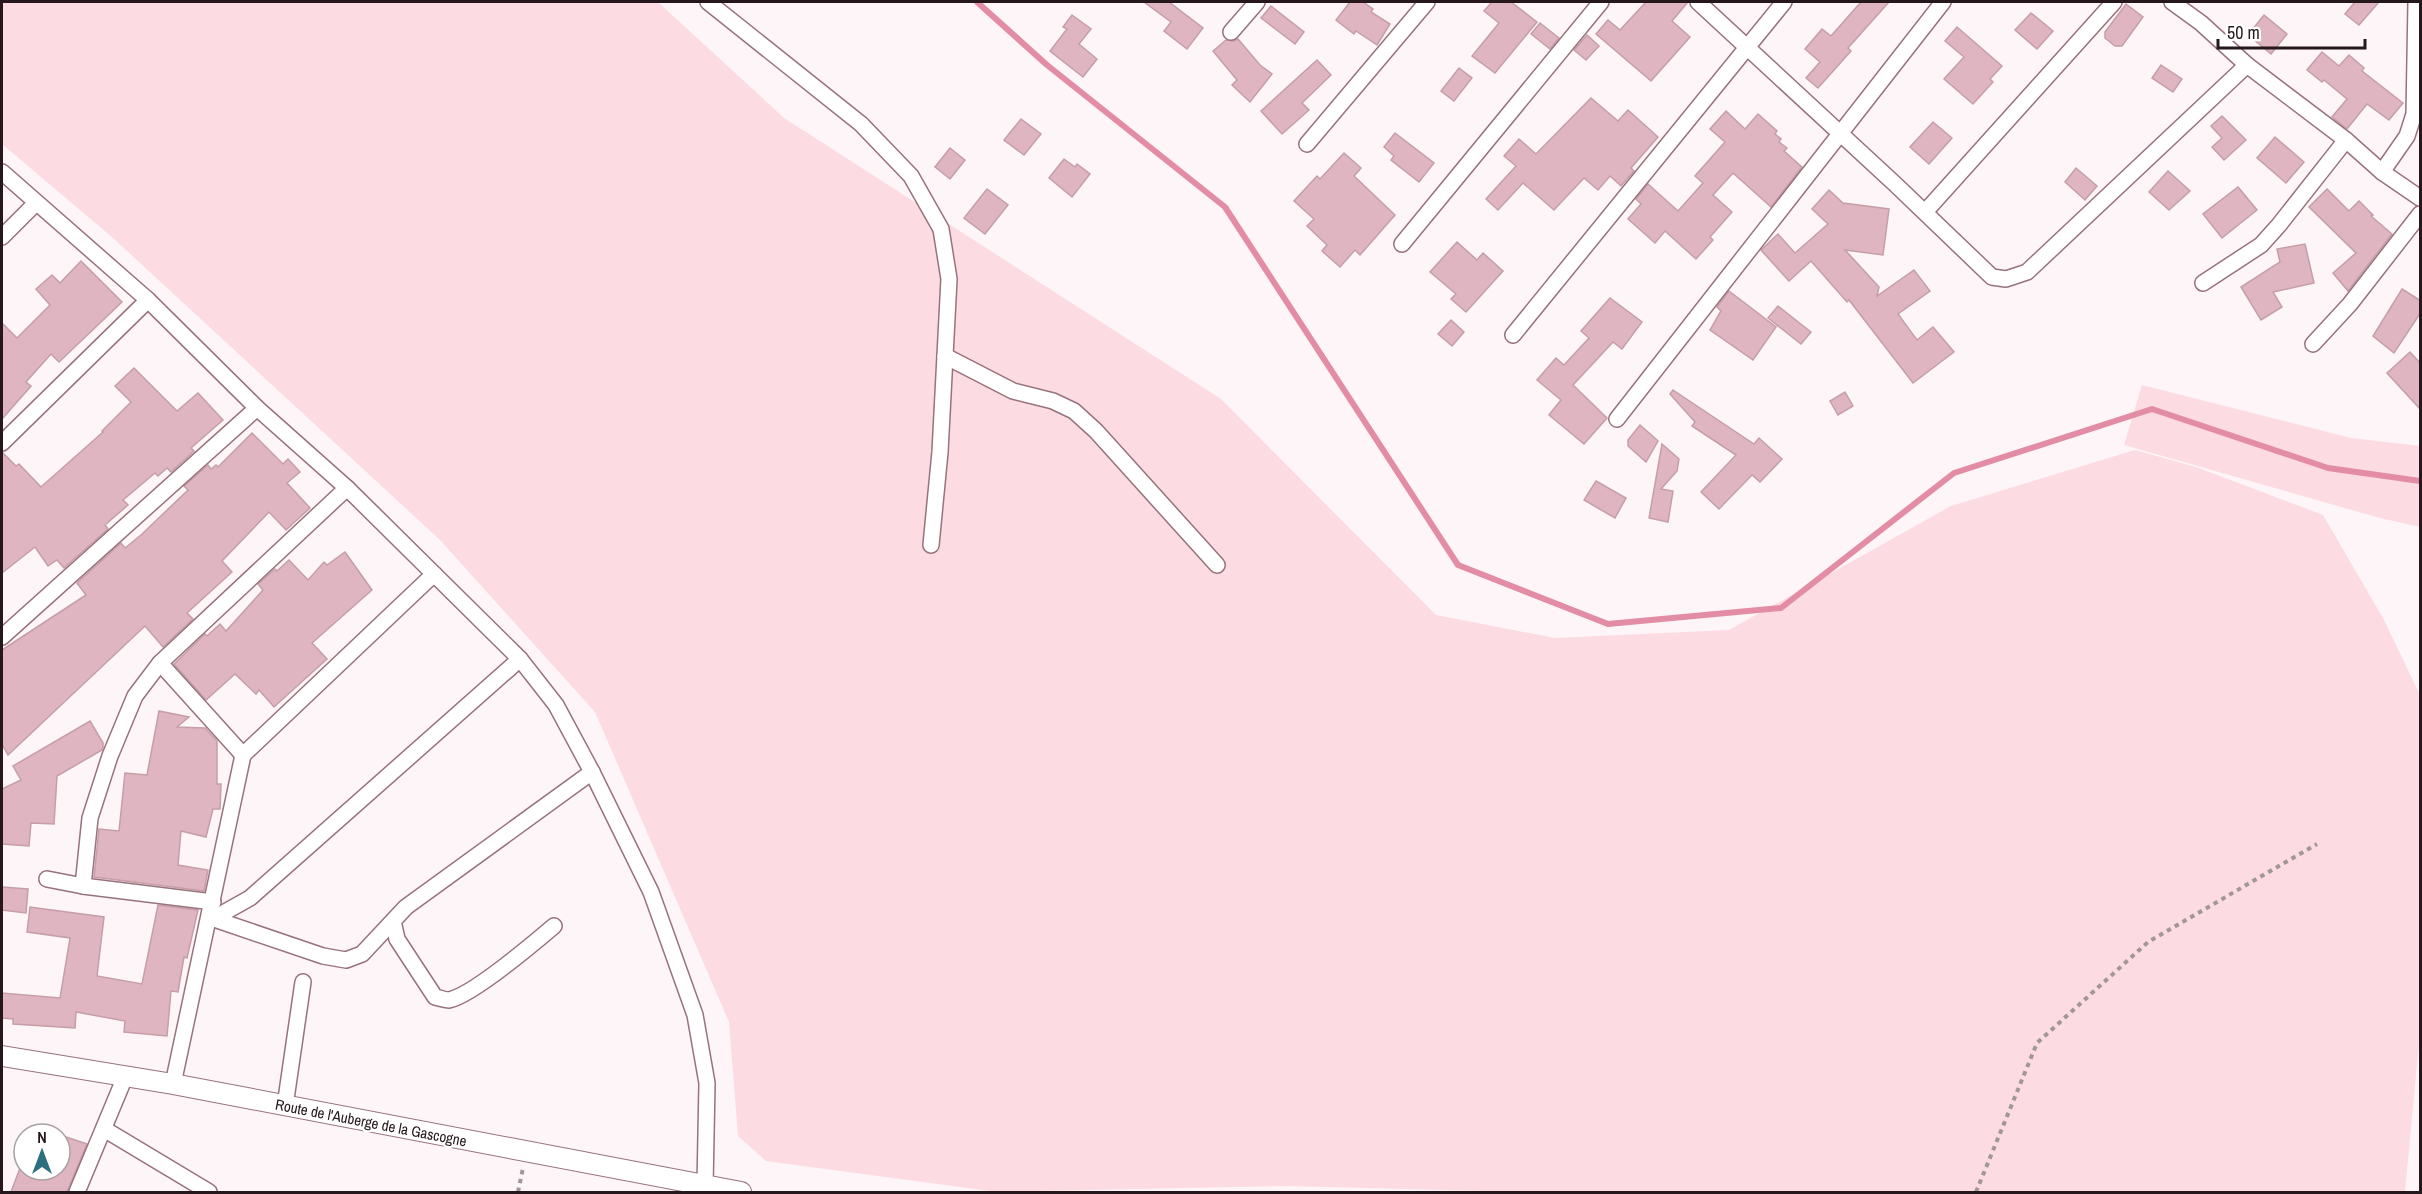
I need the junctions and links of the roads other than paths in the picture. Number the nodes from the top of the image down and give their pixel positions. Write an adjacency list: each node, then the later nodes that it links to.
1 (708, 2): 29 (street)
2 (1257, 2): 11 (street)
3 (1427, 2): 16 (street)
4 (1601, 2): 24 (street)
5 (1698, 2): 12 (street)
6 (1784, 2): 12 (street)
7 (1943, 2): 14 (street)
8 (2114, 2): 21 (street)
9 (2172, 2): 13 (street)
10 (2416, 2): 18 (street)
11 (1232, 32)
12 (1748, 49): 14 (street); 27 (street)
13 (2247, 65): 15 (street); 21 (street)
14 (1840, 133): 21 (street); 31 (street)
15 (2346, 140): 18 (street); 25 (street)
16 (1307, 144)
17 (2, 172): 20 (street)
18 (2382, 172): 19 (street)
19 (2421, 198)
20 (36, 203): 23 (street); 26 (street)
21 (1925, 212)
22 (2421, 214): 28 (street)
23 (2, 237)
24 (1402, 244)
25 (2204, 283)
26 (148, 300): 30 (street); 32 (street)
27 (1513, 336)
28 (2313, 344)
29 (945, 356): 34 (street); 35 (street)
30 (258, 408): 33 (street); 37 (street)
31 (1617, 419)
32 (2, 443)
33 (347, 488): 36 (street); 39 (street)
34 (931, 545)
35 (1217, 565)
36 (434, 574): 38 (street); 40 (street)
37 (2, 638)
38 (520, 659): 41 (street); 45 (street)
39 (160, 663): 40 (street); 43 (street)
40 (243, 755): 44 (street)
41 (592, 772): 46 (street); 55 (street)
42 (47, 879): 43 (street)
43 (83, 886): 44 (street)
44 (213, 902): 45 (street)
45 (212, 920): 46 (street); 51 (street)
46 (393, 921): 47 (street)
47 (554, 926)
48 (303, 982): 52 (street)
49 (2, 1056): 50 (street, Route de l'Auberge de la Gascogne)
50 (125, 1077): 51 (street, Route de l'Auberge de la Gascogne); 53 (street)
51 (173, 1084): 52 (street, Route de l'Auberge de la Gascogne)
52 (285, 1106): 54 (street, Route de l'Auberge de la Gascogne)
53 (104, 1129): 56 (street); 57 (street)
54 (665, 1185): 55 (street, Route de l'Auberge de la Gascogne)
55 (705, 1186): 58 (street, Route de l'Auberge de la Gascogne)
56 (77, 1192)
57 (209, 1192)
58 (741, 1192)

